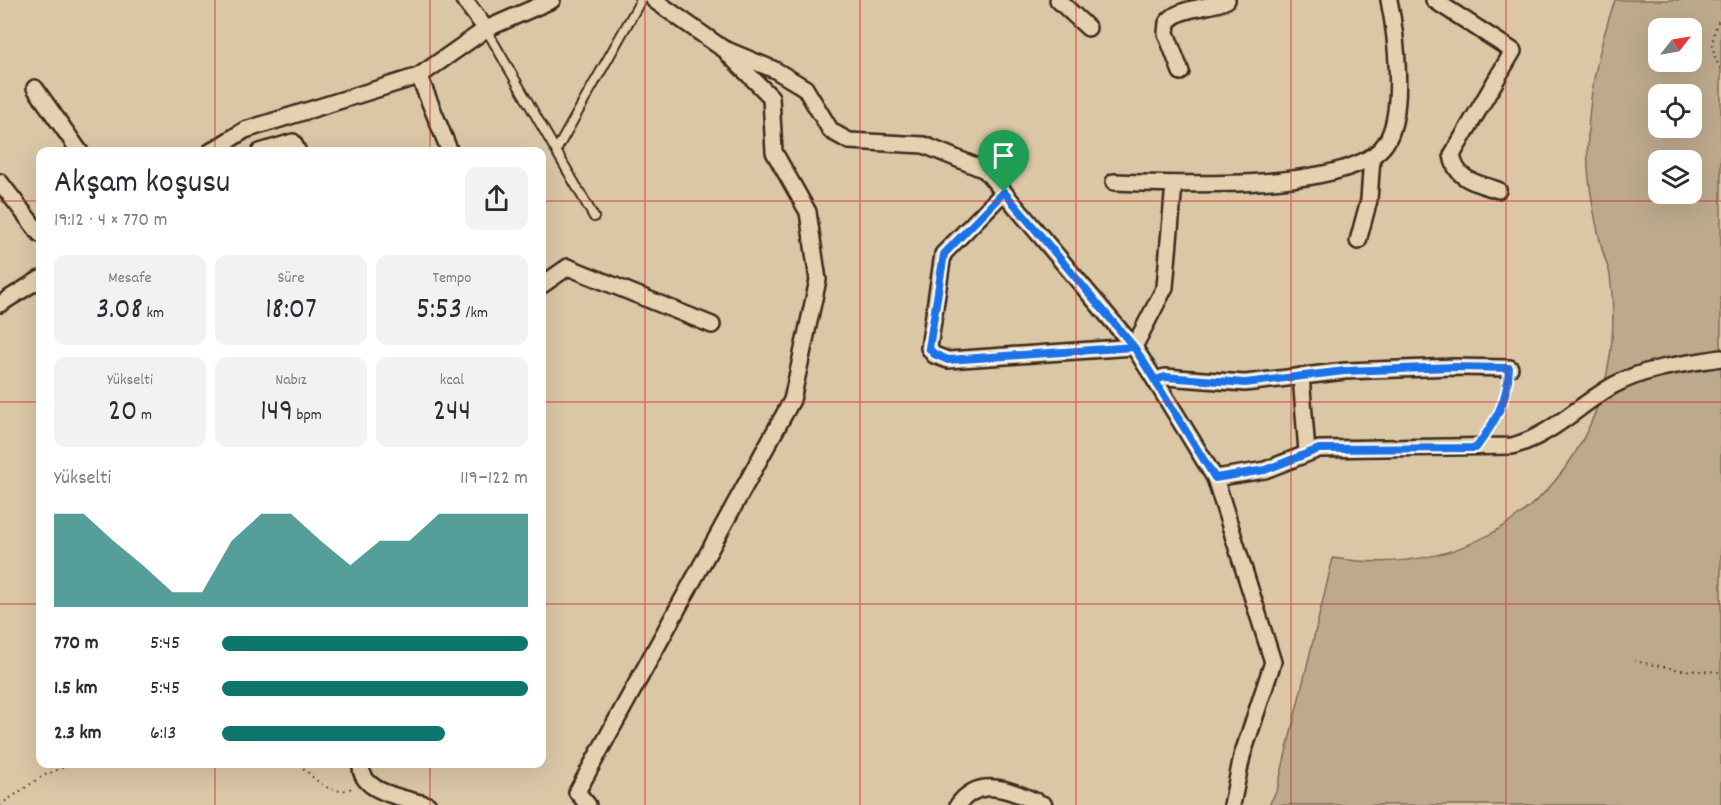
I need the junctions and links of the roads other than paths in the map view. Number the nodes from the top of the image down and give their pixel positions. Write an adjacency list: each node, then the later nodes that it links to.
1 (464, 0): 10 (street)
2 (552, 0): 10 (street)
3 (641, 0): 20 (lane)
4 (654, 0): 11 (street)
5 (1058, 0): 9 (street)
6 (1389, 0): 21 (street)
7 (1434, 0): 25 (street)
8 (1219, 2): 12 (street)
9 (1088, 28)
10 (486, 29): 13 (street); 20 (lane)
11 (722, 48): 26 (street); 42 (street)
12 (1181, 72)
13 (419, 76): 16 (street); 19 (street)
14 (35, 88): 15 (street)
15 (76, 147)
16 (218, 147)
17 (276, 147): 18 (street)
18 (296, 147)
19 (448, 147)
20 (557, 149): 27 (lane)
21 (1372, 157): 24 (street); 29 (street)
22 (0, 182): 28 (street)
23 (1114, 182): 24 (street)
24 (1174, 184): 34 (street)
25 (1498, 190)
26 (1004, 192): 34 (street); 34 (street)
27 (594, 217)
28 (36, 229)
29 (1358, 241)
30 (36, 282): 32 (street)
31 (546, 282): 33 (street)
32 (0, 304)
33 (712, 325)
34 (1134, 347): 38 (street)
35 (1721, 358): 39 (street)
36 (1509, 368): 37 (street)
37 (1301, 376): 38 (street); 39 (street)
38 (1155, 380): 40 (street)
39 (1307, 452): 40 (street)
40 (1215, 478): 47 (street)
41 (362, 768): 43 (street)
42 (573, 799): 44 (street)
43 (428, 805)
44 (588, 805)
45 (958, 805): 46 (street)
46 (1044, 805)
47 (1232, 805)

